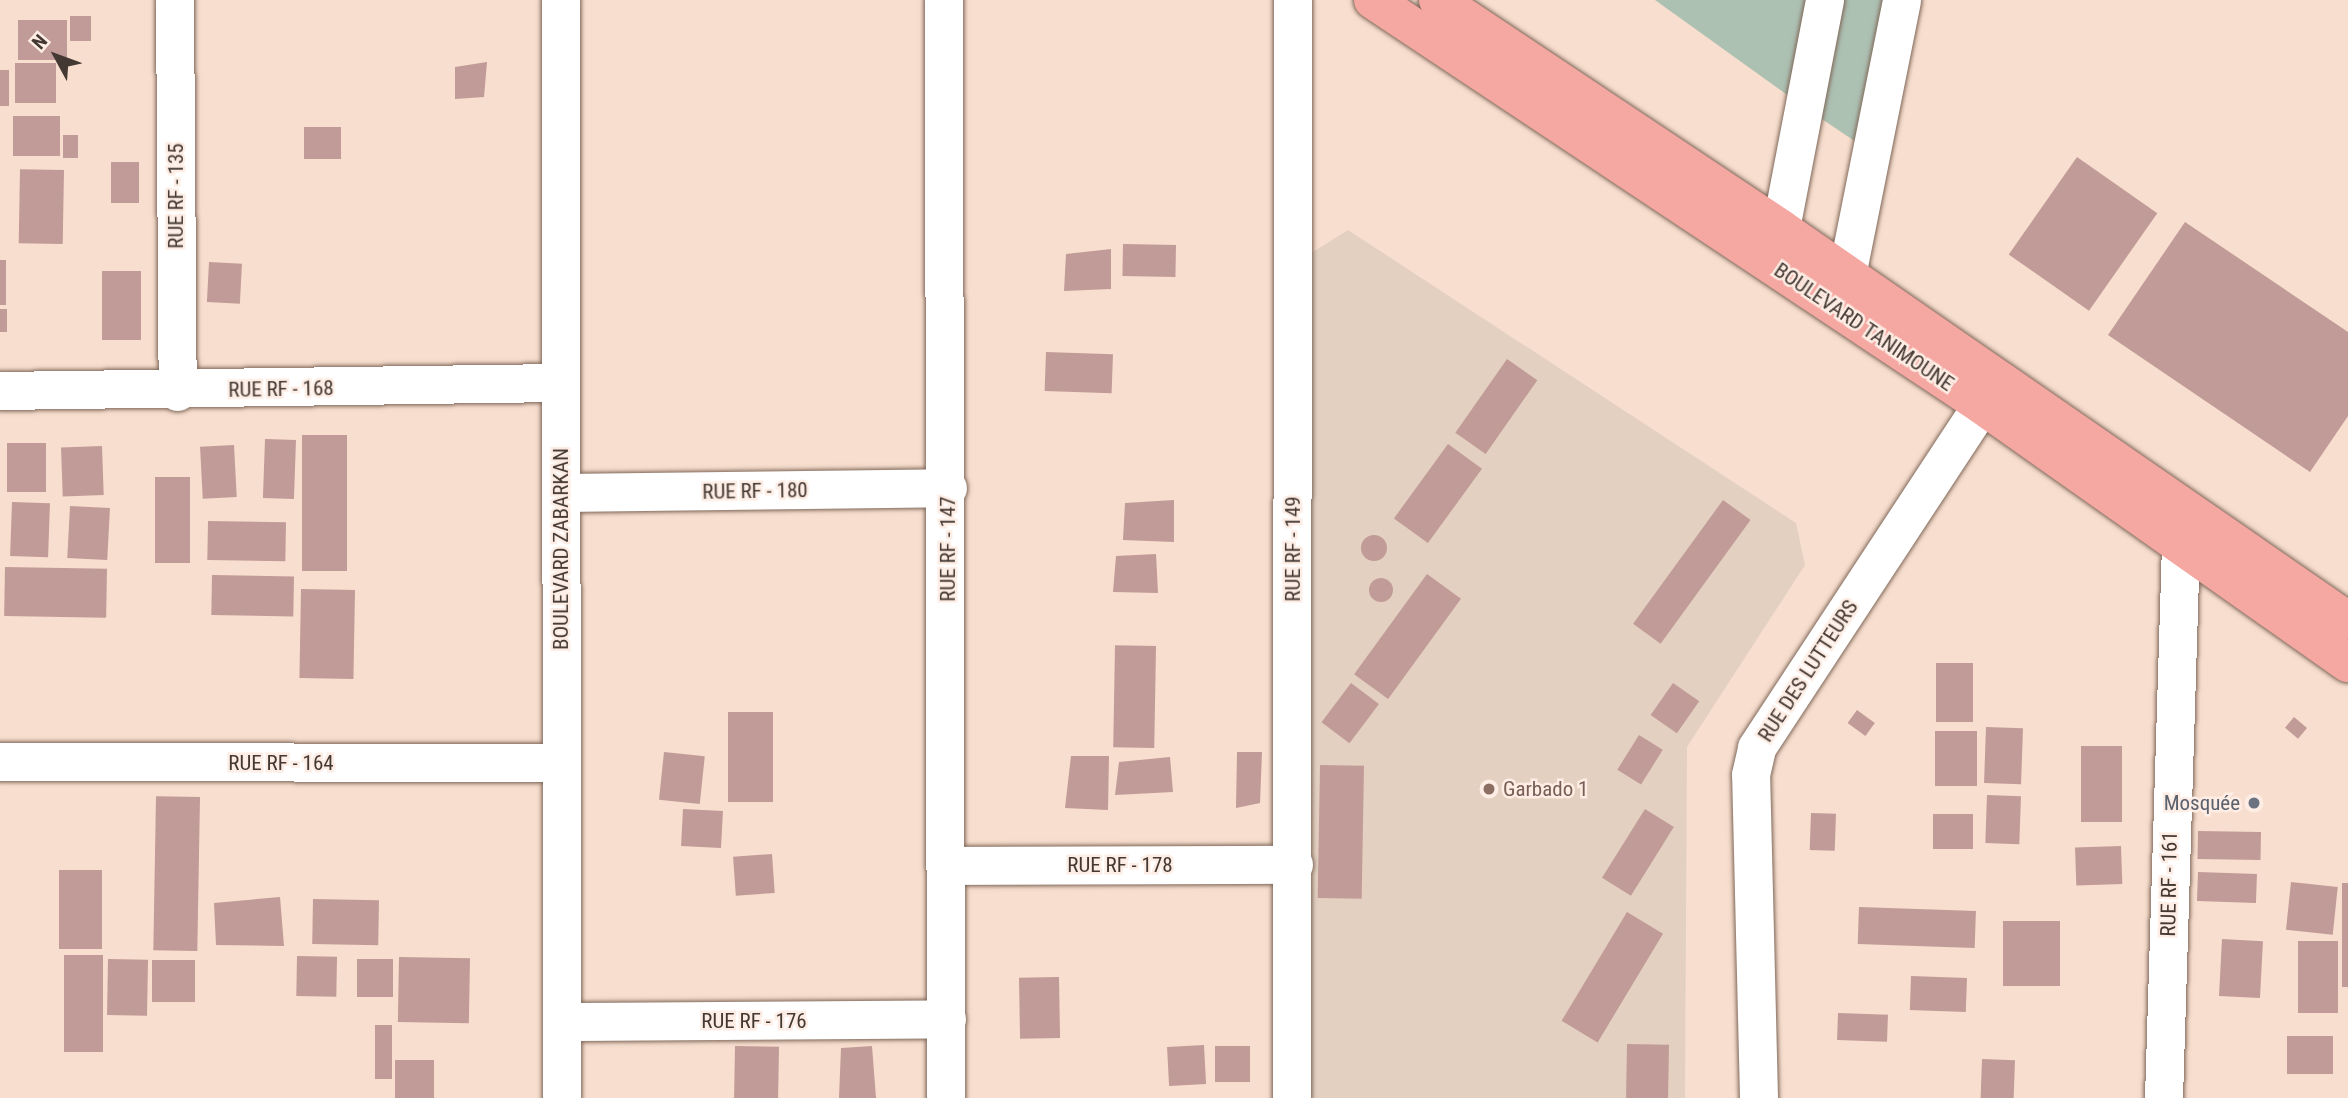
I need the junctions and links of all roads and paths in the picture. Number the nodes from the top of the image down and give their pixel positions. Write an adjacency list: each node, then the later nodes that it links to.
1 (175, 0): 13 (street, RUE RF - 135)
2 (561, 0): 11 (street, BOULEVARD ZABARKAN)
3 (944, 0): 15 (street, RUE RF - 147)
4 (1293, 0): 22 (street, RUE RF - 149)
5 (1373, 0): 14 (main road, BOULEVARD TANIMOUNE)
6 (1438, 0): 9 (main road, BOULEVARD TANIMOUNE)
7 (1825, 0): 9 (street)
8 (1902, 0): 10 (street)
9 (1780, 229): 10 (main road, BOULEVARD TANIMOUNE)
10 (1847, 276): 18 (main road, BOULEVARD TANIMOUNE)
11 (561, 383): 13 (street, RUE RF - 168); 16 (street, BOULEVARD ZABARKAN)
12 (0, 391): 13 (street, RUE RF - 168)
13 (178, 392)
14 (1982, 405): 17 (main road, BOULEVARD TANIMOUNE); 29 (street, RUE DES LUTTEURS)
15 (948, 488): 16 (street, RUE RF - 180); 23 (street, RUE RF - 147)
16 (562, 493): 21 (street, BOULEVARD ZABARKAN)
17 (2181, 544): 19 (main road, BOULEVARD TANIMOUNE); 30 (street, RUE RF - 161)
18 (2348, 621)
19 (2348, 663)
20 (0, 762): 21 (street, RUE RF - 164)
21 (562, 763): 25 (street, BOULEVARD ZABARKAN)
22 (1294, 865): 23 (street, RUE RF - 178); 28 (street, RUE RF - 149)
23 (947, 866): 24 (street, RUE RF - 147)
24 (947, 1020): 25 (street, RUE RF - 176); 27 (street, RUE RF - 147)
25 (562, 1023): 26 (street, BOULEVARD ZABARKAN)
26 (562, 1098)
27 (946, 1098)
28 (1292, 1098)
29 (1759, 1098)
30 (2164, 1098)

